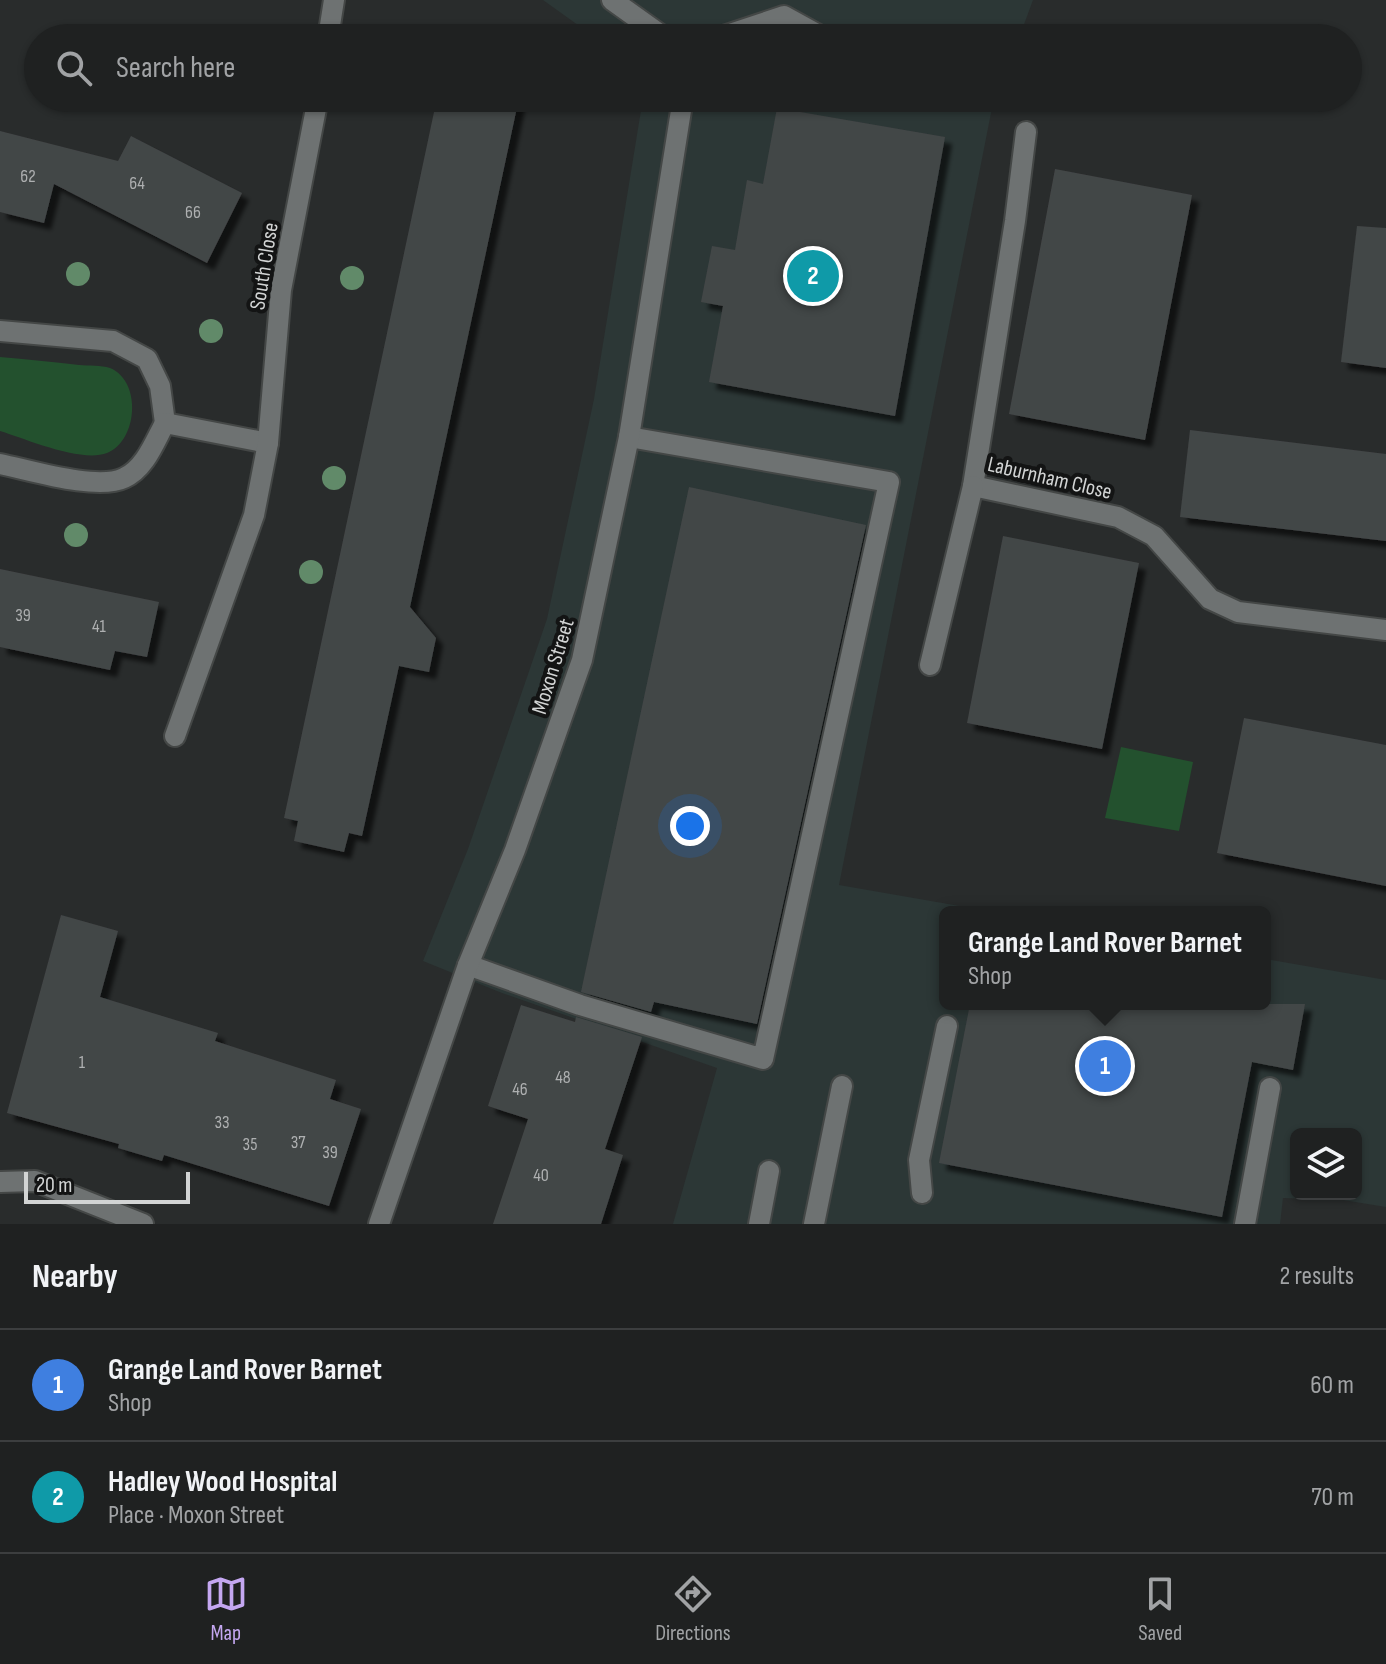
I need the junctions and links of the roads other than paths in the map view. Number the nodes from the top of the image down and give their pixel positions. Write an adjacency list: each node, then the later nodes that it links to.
1 (334, 0): 5 (street)
2 (612, 0): 6 (street)
3 (800, 0): 4 (street)
4 (784, 16): 7 (street); 8 (street)
5 (330, 24)
6 (645, 24)
7 (760, 24)
8 (799, 24)
9 (315, 112): 15 (street, South Close)
10 (681, 112): 14 (street, Moxon Street)
11 (1026, 132): 17 (street, Laburnham Close)
12 (0, 331): 13 (street)
13 (165, 423): 15 (street); 16 (street)
14 (629, 437): 21 (street, Moxon Street); 21 (street)
15 (268, 443): 20 (street, South Close)
16 (0, 464)
17 (973, 486): 18 (street, Laburnham Close); 19 (street)
18 (1386, 630)
19 (930, 665)
20 (175, 736)
21 (468, 965): 29 (street, Moxon Street)
22 (947, 1026): 27 (street)
23 (842, 1086): 31 (street)
24 (1270, 1088): 32 (street)
25 (769, 1171): 30 (street)
26 (0, 1180): 28 (street)
27 (922, 1193)
28 (143, 1224)
29 (379, 1224)
30 (759, 1224)
31 (814, 1224)
32 (1245, 1224)

